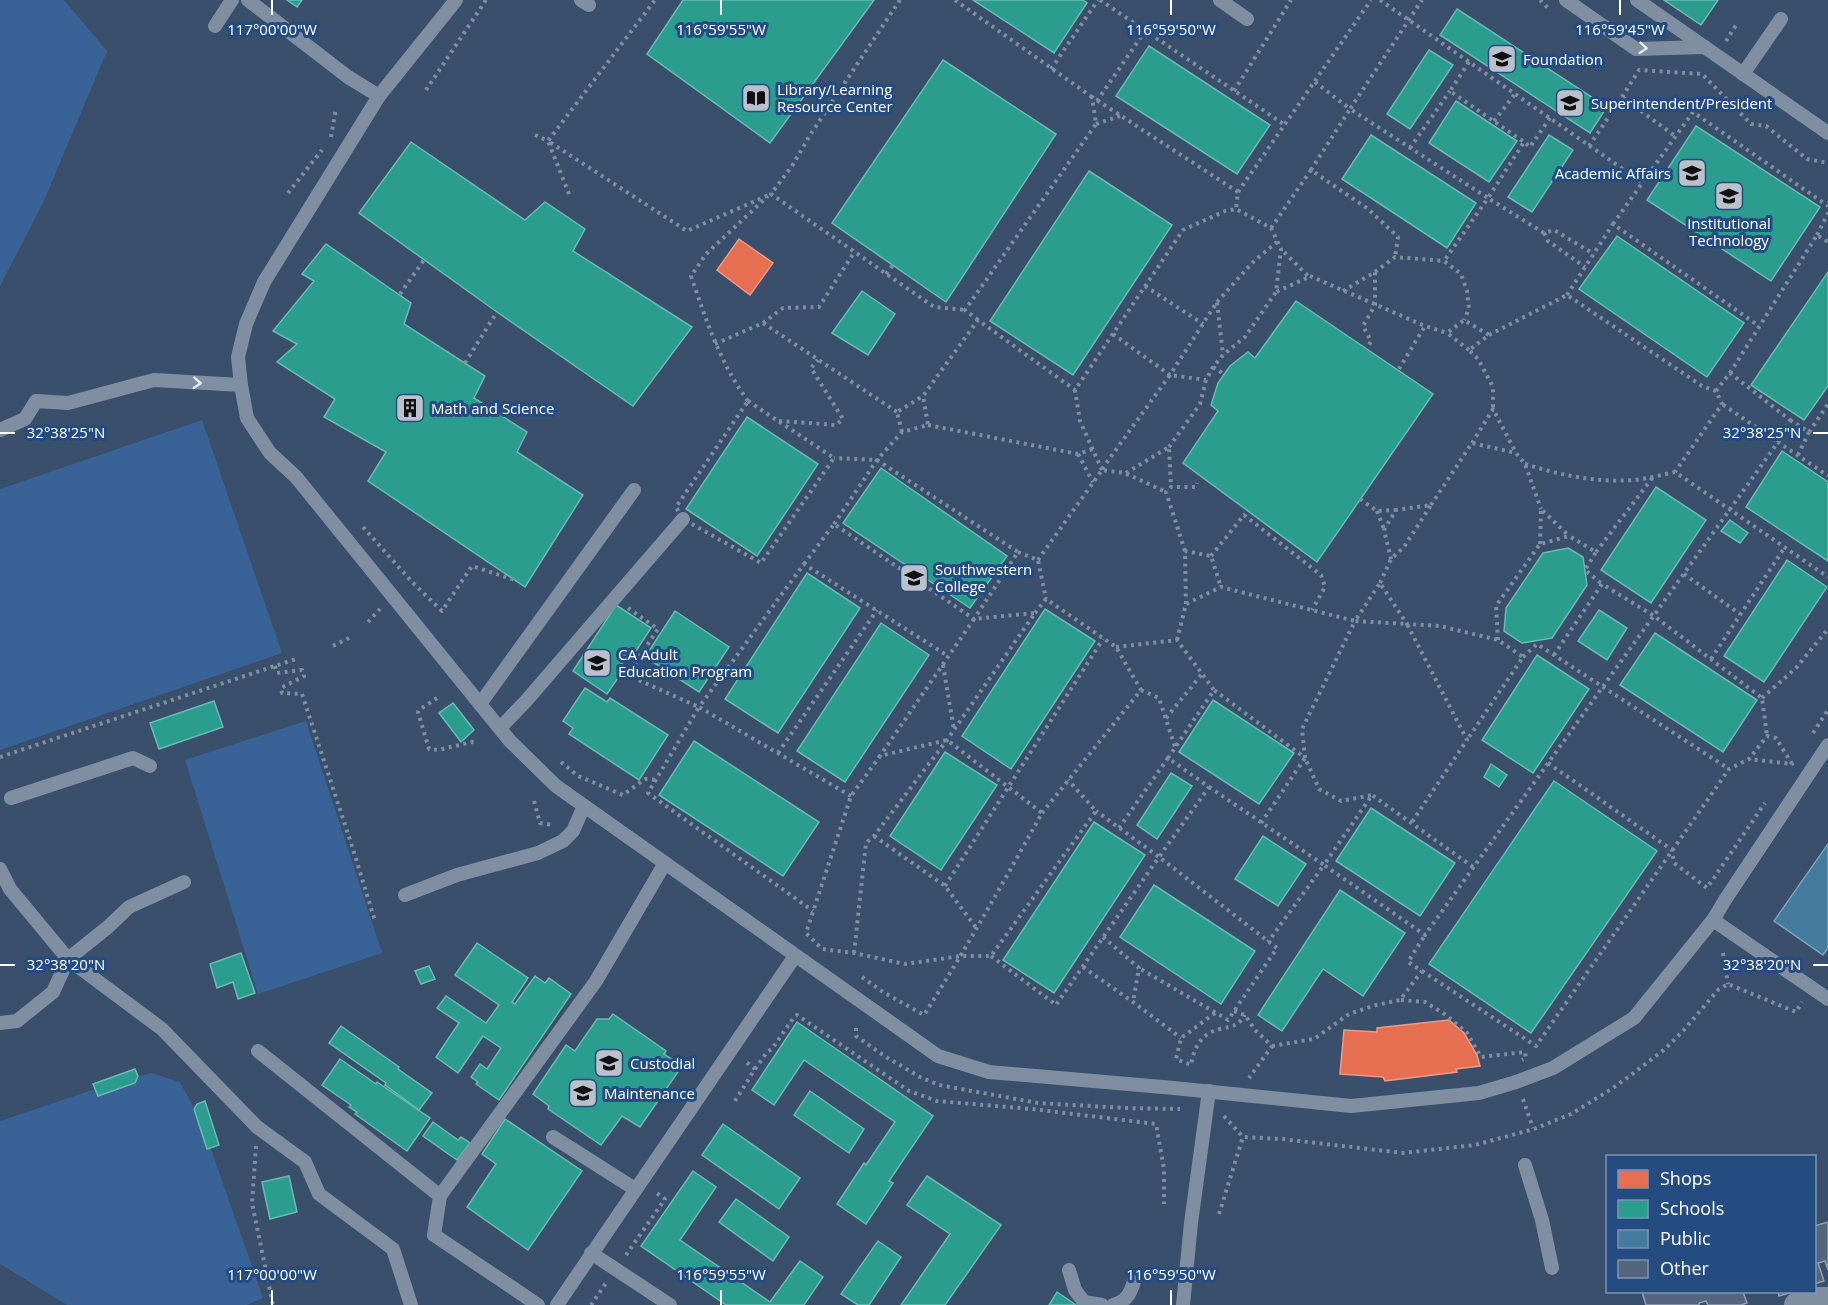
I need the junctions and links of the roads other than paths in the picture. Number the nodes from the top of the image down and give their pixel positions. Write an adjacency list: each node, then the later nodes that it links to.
1 (232, 0): 9 (lane)
2 (248, 0): 12 (lane)
3 (456, 0): 12 (lane)
4 (1220, 0): 7 (lane)
5 (1566, 0): 10 (lane, one-way to 10)
6 (1637, 0): 10 (lane)
7 (1247, 19)
8 (1781, 19): 11 (lane)
9 (215, 26)
10 (1705, 48): 11 (lane)
11 (1743, 74): 13 (lane)
12 (379, 96): 14 (lane)
13 (1828, 133)
14 (241, 385): 15 (lane, one-way to 14); 18 (lane)
15 (0, 430)
16 (634, 490): 18 (lane)
17 (683, 519): 19 (lane)
18 (480, 704): 19 (lane)
19 (500, 728): 23 (lane)
20 (1828, 745): 28 (lane)
21 (150, 766): 22 (lane)
22 (10, 798)
23 (584, 806): 24 (lane); 27 (lane)
24 (665, 863): 29 (lane); 38 (lane)
25 (0, 869): 30 (lane)
26 (184, 882): 30 (lane)
27 (405, 895)
28 (1713, 920): 31 (lane); 34 (lane)
29 (795, 956): 34 (lane); 37 (lane)
30 (68, 959): 32 (lane); 44 (lane)
31 (1828, 999)
32 (0, 1023)
33 (258, 1051): 38 (lane)
34 (1209, 1092): 50 (lane)
35 (553, 1137): 37 (lane)
36 (1525, 1165): 40 (lane)
37 (635, 1189): 39 (lane)
38 (440, 1196): 45 (lane)
39 (591, 1253): 46 (lane); 47 (lane)
40 (1552, 1268)
41 (1069, 1270): 48 (lane)
42 (1135, 1278): 49 (lane)
43 (1828, 1300): 51 (street)
44 (411, 1305)
45 (538, 1305)
46 (557, 1305)
47 (670, 1305)
48 (1102, 1305)
49 (1113, 1305)
50 (1183, 1305)
51 (1797, 1305)

